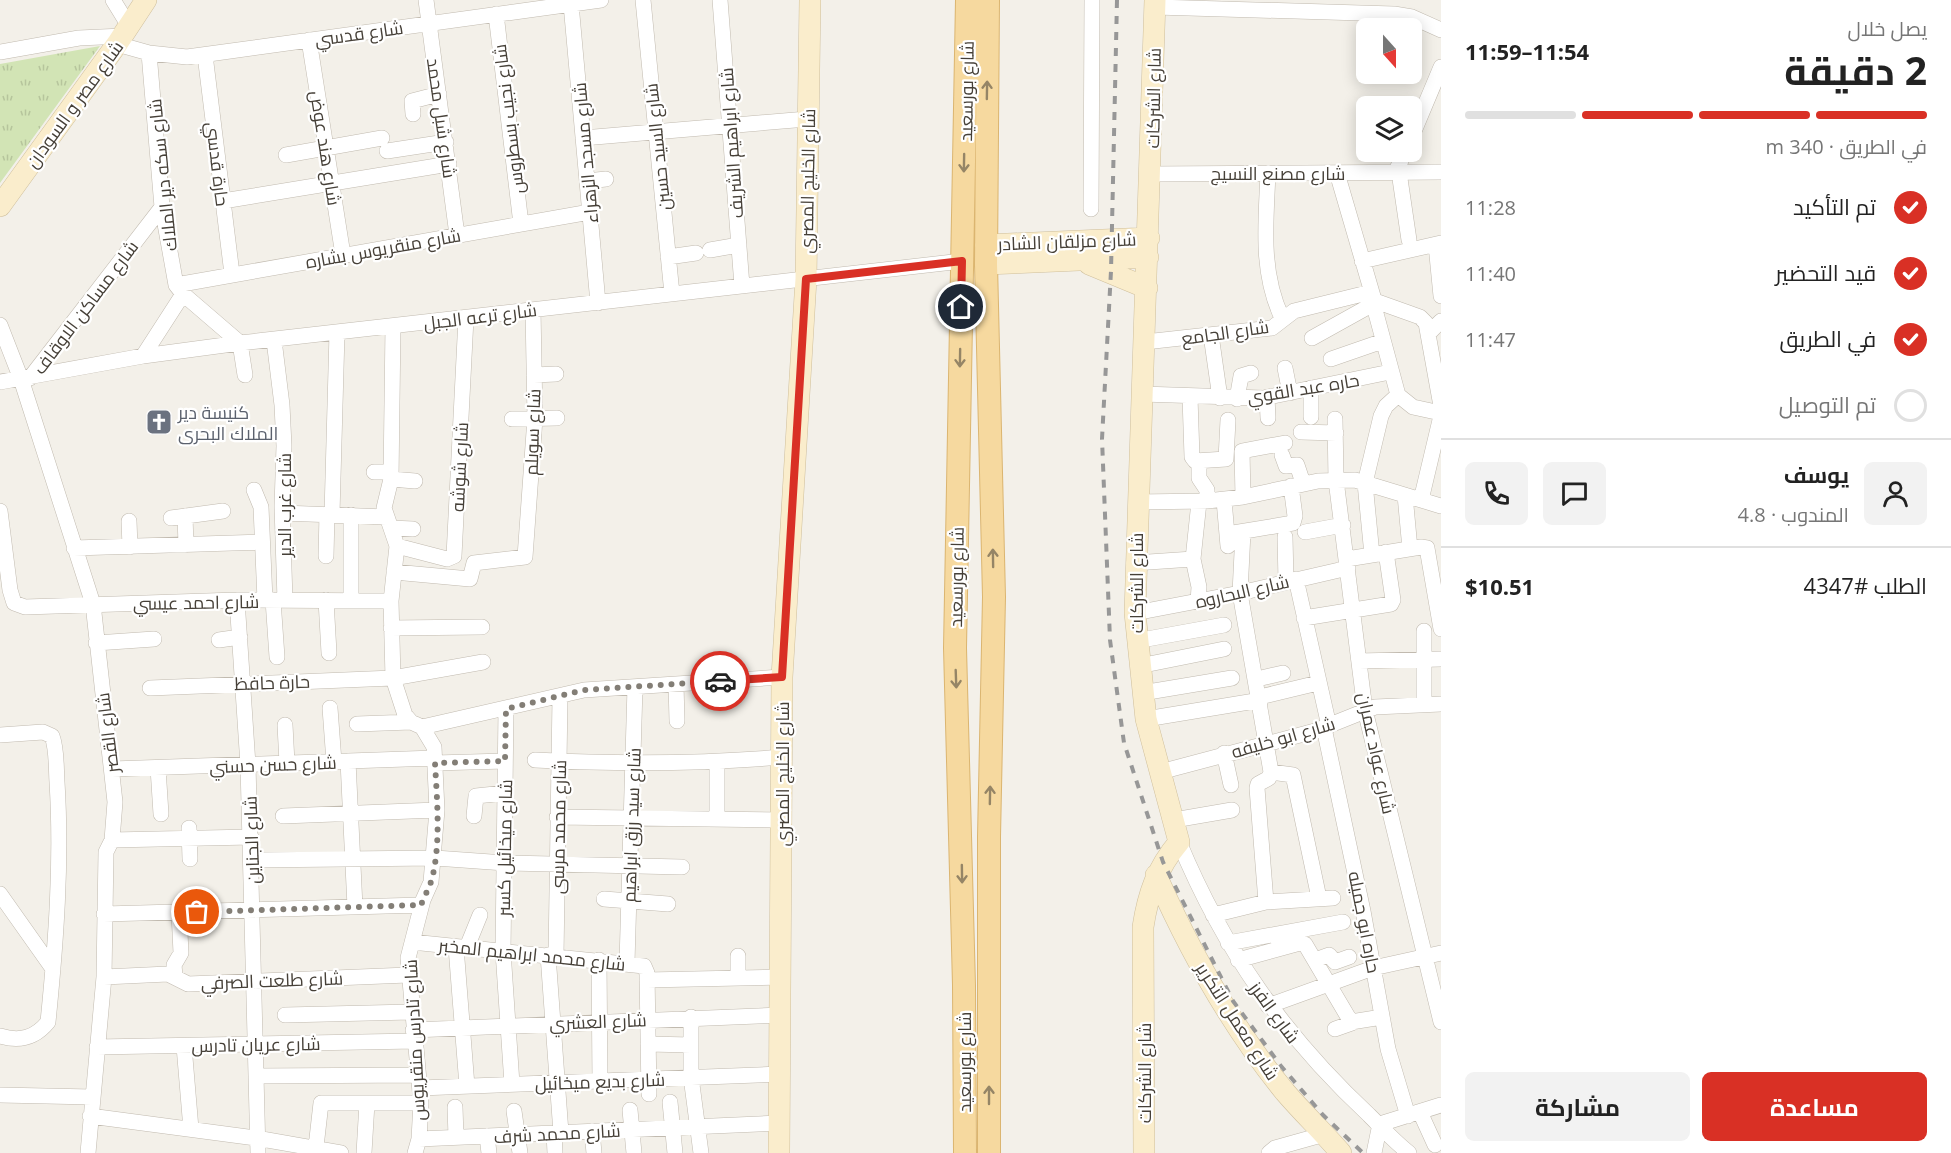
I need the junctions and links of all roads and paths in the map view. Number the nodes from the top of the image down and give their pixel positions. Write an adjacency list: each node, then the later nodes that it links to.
1 (113, 0): 17 (street)
2 (146, 0): 17 (street, شارع مصر و السودان)
3 (426, 0): 15 (street, شارع شبل محمد)
4 (601, 0): 12 (street, شارع قدسي)
5 (643, 0): 28 (street, شارع السيد حسين)
6 (720, 0): 27 (street, شارع ابراهيم الشريف)
7 (810, 0): 26 (street, شارع الخليج المصري)
8 (968, 0): 59 (main road, شارع بورسعيد, one-way to 59)
9 (988, 0): 55 (main road, شارع بورسعيد, one-way to 9)
10 (1092, 0): 46 (street)
11 (1155, 3): 16 (street); 38 (street, شارع الشركات)
12 (571, 4): 13 (street, شارع قدسي); 29 (street, شارع مسجد الزهراء)
13 (517, 6): 14 (street, شارع قدسي)
14 (496, 14): 15 (street, شارع قدسي); 48 (street, شارع نجيب بسطروس)
15 (429, 24): 18 (street, شارع قدسي); 23 (street, شارع شبل محمد)
16 (1441, 30)
17 (123, 36): 19 (street, شارع قدسي); 20 (street, شارع قدسي); 44 (street, شارع مصر و السودان)
18 (309, 40): 21 (street, شارع قدسي); 31 (street, شارع هند عوض)
19 (0, 52)
20 (149, 53): 21 (street, شارع قدسي); 45 (street, شارع سكه دير الملاك)
21 (205, 55): 43 (street, حارة قدسي)
22 (1441, 67): 24 (street)
23 (439, 94): 25 (street); 30 (street, شارع شبل محمد)
24 (1422, 112)
25 (413, 114)
26 (807, 119): 27 (street); 62 (street, شارع الخليج المصري)
27 (730, 126): 28 (street); 52 (street, شارع ابراهيم الشريف)
28 (656, 132): 29 (street); 57 (street, شارع السيد حسين)
29 (583, 138): 42 (street, شارع مسجد الزهراء)
30 (446, 142): 31 (street); 34 (street, شارع شبل محمد)
31 (327, 148): 32 (street); 41 (street, شارع هند عوض)
32 (286, 155)
33 (1401, 162): 37 (street)
34 (448, 164): 41 (street); 49 (street, شارع شبل محمد)
35 (1268, 173): 36 (street, شارع مصنع النسيج); 38 (street, شارع مصنع النسيج); 72 (street)
36 (1337, 173): 37 (street, شارع مصنع النسيج); 60 (street)
37 (1397, 173): 39 (street, شارع مصنع النسيج); 50 (street)
38 (1151, 174): 53 (street, شارع الشركات)
39 (1440, 176)
40 (606, 179): 42 (street)
41 (332, 182): 43 (street); 56 (street, شارع هند عوض)
42 (587, 182): 47 (street, شارع مسجد الزهراء)
43 (223, 201): 61 (street, حارة قدسي)
44 (0, 206)
45 (162, 207): 65 (street, شارع سكه دير الملاك); 91 (street, شارع مساكن الاوقاف)
46 (1091, 209)
47 (590, 212): 48 (street, شارع منقريوس بشاره); 69 (street, شارع مسجد الزهراء)
48 (521, 224): 49 (street, شارع منقريوس بشاره)
49 (457, 235): 56 (street, شارع منقريوس بشاره)
50 (1409, 240)
51 (1438, 244): 60 (street); 67 (street)
52 (739, 245): 57 (street); 63 (street, شارع ابراهيم الشريف)
53 (1148, 247): 54 (street, شارع مزلقان الشادر); 58 (street, شارع مزلقان الشادر); 64 (street, شارع الشركات)
54 (1041, 252): 55 (street, شارع مزلقان الشادر); 58 (street, شارع مزلقان الشادر)
55 (986, 254): 157 (main road, شارع بورسعيد, one-way to 55)
56 (343, 255): 61 (street, شارع منقريوس بشاره)
57 (668, 257): 66 (street, شارع السيد حسين)
58 (1077, 260): 64 (street)
59 (962, 261): 62 (street, شارع ترعه الجبل); 166 (main road, شارع بورسعيد, one-way to 166)
60 (1362, 261): 68 (street)
61 (232, 274): 65 (street, شارع منقريوس بشاره)
62 (806, 279): 63 (street, شارع ترعه الجبل); 191 (street, شارع الخليج المصري)
63 (742, 286): 66 (street, شارع ترعه الجبل)
64 (1147, 288): 81 (street, شارع الشركات)
65 (179, 290): 82 (street); 83 (street)
66 (672, 294): 69 (street, شارع ترعه الجبل)
67 (1441, 296)
68 (1373, 298): 72 (street, شارع الجامع); 75 (street); 78 (street); 80 (street)
69 (598, 303): 70 (street, شارع ترعه الجبل)
70 (532, 310): 71 (street, شارع ترعه الجبل); 90 (street, شارع سويلم)
71 (466, 318): 74 (street, شارع ترعه الجبل); 147 (street, شارع شوشه)
72 (1282, 318): 77 (street, شارع الجامع)
73 (0, 325): 91 (street, شارع القصر)
74 (393, 326): 76 (street, شارع ترعه الجبل); 113 (street)
75 (1435, 326): 84 (street)
76 (337, 333): 79 (street, شارع ترعه الجبل); 130 (street)
77 (1211, 335): 81 (street, شارع الجامع); 100 (street)
78 (1312, 338)
79 (274, 340): 82 (street, شارع ترعه الجبل); 127 (street, شارع غرب الدير)
80 (1383, 341): 86 (street); 93 (street)
81 (1145, 342): 96 (street, شارع الشركات)
82 (240, 343): 83 (street, شارع ترعه الجبل); 89 (street)
83 (143, 356): 91 (street, شارع ترعه الجبل)
84 (1438, 367): 102 (street)
85 (1286, 368): 95 (street)
86 (1390, 372): 93 (street, حاره عبد القوي); 97 (street)
87 (1251, 373): 101 (street)
88 (556, 374): 90 (street)
89 (245, 375)
90 (534, 375): 104 (street, شارع سويلم)
91 (25, 379): 92 (street, شارع ترعه الجبل); 143 (street, شارع القصر)
92 (0, 382)
93 (1336, 384): 94 (street, حاره عبد القوي)
94 (1311, 388): 95 (street, حاره عبد القوي); 103 (street)
95 (1290, 393): 99 (street, حاره عبد القوي)
96 (1142, 394): 98 (street, حاره عبد القوي); 123 (street, شارع الشركات)
97 (1398, 395): 102 (street); 116 (street)
98 (1190, 397): 100 (street, حاره عبد القوي); 111 (street)
99 (1267, 397): 101 (street, حاره عبد القوي); 106 (street)
100 (1220, 398): 101 (street, حاره عبد القوي)
101 (1237, 399)
102 (1440, 410): 122 (street)
103 (1311, 417)
104 (535, 418): 105 (street); 107 (street); 150 (street, شارع سويلم)
105 (557, 418)
106 (1268, 418)
107 (512, 419)
108 (1228, 420): 110 (street)
109 (1301, 432): 114 (street, شارع عواد عمران)
110 (1234, 454): 111 (street); 117 (street); 120 (street)
111 (1199, 461): 124 (street)
112 (374, 472): 113 (street)
113 (391, 476): 115 (street); 133 (street)
114 (1336, 480): 116 (street); 117 (street); 134 (street, شارع عواد عمران)
115 (415, 481)
116 (1365, 483): 119 (street); 145 (street)
117 (1297, 485): 120 (street); 136 (street)
118 (254, 490): 126 (street)
119 (1405, 495): 122 (street); 144 (street)
120 (1243, 497): 121 (street)
121 (1224, 500): 124 (street); 136 (street)
122 (1421, 500): 125 (street)
123 (1137, 502): 124 (street); 151 (street, شارع الشركات)
124 (1203, 502): 149 (street)
125 (1441, 506)
126 (261, 507): 127 (street); 139 (street)
127 (282, 509): 130 (street); 159 (street, شارع غرب الدير)
128 (0, 511): 155 (street)
129 (223, 511): 140 (street)
130 (330, 514): 131 (street); 146 (street)
131 (351, 515): 133 (street); 161 (street)
132 (129, 521): 142 (street)
133 (388, 522): 135 (street); 141 (street, شارع تادرس منقريوس)
134 (1343, 525): 137 (street); 152 (street, شارع عواد عمران)
135 (413, 529)
136 (1243, 532): 156 (street)
137 (1305, 532)
138 (1285, 537): 154 (street, حاره ابو جميله)
139 (262, 542): 140 (street); 159 (street)
140 (186, 545): 142 (street)
141 (397, 546): 147 (street); 153 (street, شارع تادرس منقريوس)
142 (130, 547): 143 (street)
143 (74, 548): 165 (street, شارع القصر)
144 (1410, 549): 145 (street, شارع البحاروه); 148 (street, شارع البحاروه)
145 (1379, 554): 152 (street, شارع البحاروه); 167 (street)
146 (326, 556)
147 (454, 556): 150 (street)
148 (1433, 558): 163 (street)
149 (1193, 559): 151 (street); 164 (street)
150 (474, 563): 153 (street)
151 (1134, 563): 168 (street, شارع الشركات)
152 (1348, 564): 154 (street, شارع البحاروه); 167 (street, شارع عواد عمران)
153 (394, 573): 162 (street, شارع تادرس منقريوس)
154 (1291, 580): 156 (street, شارع البحاروه); 169 (street, حاره ابو جميله)
155 (5, 591): 165 (street, شارع احمد عيسي)
156 (1240, 593): 164 (street, شارع البحاروه); 194 (street)
157 (994, 597): 166 (main road); 180 (main road, شارع بورسعيد)
158 (237, 600): 159 (street, شارع احمد عيسي); 165 (street, شارع احمد عيسي); 175 (street, شارع الجناين)
159 (274, 600): 160 (street, شارع احمد عيسي); 184 (street)
160 (326, 600): 161 (street, شارع احمد عيسي); 183 (street)
161 (351, 600): 162 (street, شارع احمد عيسي)
162 (391, 600): 172 (street, شارع تادرس منقريوس)
163 (1438, 600): 173 (street)
164 (1198, 602): 168 (street, شارع البحاروه)
165 (93, 604): 179 (street, شارع القصر)
166 (956, 606): 181 (main road, شارع بورسعيد)
167 (1352, 611): 169 (street); 187 (street, شارع عواد عمران)
168 (1135, 613): 178 (street, شارع الشركات)
169 (1304, 618): 196 (street, حاره ابو جميله)
170 (1224, 625): 178 (street)
171 (482, 627): 172 (street)
172 (391, 628): 192 (street, شارع تادرس منقريوس)
173 (1441, 629)
174 (1424, 631): 185 (street)
175 (240, 637): 177 (street); 195 (street, شارع الجناين)
176 (154, 639): 179 (street)
177 (219, 640)
178 (1136, 641): 189 (street, شارع الشركات)
179 (96, 643): 228 (street, شارع القصر)
180 (993, 644): 181 (main road); 247 (main road, شارع بورسعيد, one-way to 180)
181 (955, 648): 245 (main road, شارع بورسعيد, one-way to 245)
182 (1224, 650): 189 (street)
183 (329, 653)
184 (277, 657)
185 (1425, 659): 186 (street); 187 (street); 203 (street)
186 (1441, 659)
187 (1359, 661): 207 (street, شارع عواد عمران)
188 (483, 662): 192 (street, حارة حافظ)
189 (1139, 666): 200 (street, شارع الشركات)
190 (1283, 673): 194 (street)
191 (782, 677): 197 (street); 217 (street, شارع الخليج المصري)
192 (393, 678): 195 (street, حارة حافظ); 211 (street, شارع تادرس منقريوس)
193 (1232, 678): 200 (street)
194 (1257, 679): 202 (street)
195 (243, 683): 199 (street, حارة حافظ); 226 (street, شارع الجناين)
196 (1318, 683): 202 (street); 213 (street, حاره ابو جميله)
197 (676, 684): 198 (street); 209 (street)
198 (635, 687): 201 (street); 225 (street, شارع سيد رزق ابراهيم)
199 (150, 688)
200 (1142, 693): 208 (street, شارع الشركات)
201 (560, 698): 206 (street); 221 (street, شارع محمد مرسى)
202 (1260, 699): 208 (street); 215 (street)
203 (1424, 704): 204 (street, شارع ابو خليفه); 207 (street, شارع ابو خليفه)
204 (1441, 704)
205 (330, 708): 222 (street)
206 (506, 709): 211 (street); 220 (street, شارع ميخائيل كسبر)
207 (1365, 710): 213 (street, شارع ابو خليفه); 276 (street, شارع عواد عمران)
208 (1146, 719): 229 (street, شارع الشركات)
209 (677, 721)
210 (357, 724): 211 (street)
211 (416, 724): 219 (street, شارع تادرس منقريوس)
212 (285, 725): 224 (street)
213 (1326, 727): 215 (street, شارع ابو خليفه); 284 (street, حاره ابو جميله)
214 (0, 735): 285 (street)
215 (1268, 743): 216 (street, شارع ابو خليفه); 230 (street)
216 (1224, 753): 229 (street, شارع ابو خليفه); 231 (street)
217 (782, 757): 223 (street); 242 (street, شارع الخليج المصري)
218 (535, 760): 221 (street)
219 (435, 761): 220 (street, شارع حسن حسني); 222 (street, شارع حسن حسني); 233 (street, شارع تادرس منقريوس)
220 (505, 761): 232 (street, شارع ميخائيل كسبر)
221 (558, 761): 225 (street); 239 (street, شارع محمد مرسى)
222 (341, 762): 224 (street, شارع حسن حسني); 236 (street)
223 (717, 762): 225 (street); 241 (street)
224 (287, 764): 226 (street, شارع حسن حسني)
225 (633, 764): 240 (street, شارع سيد رزق ابراهيم)
226 (248, 765): 227 (street, شارع حسن حسني); 246 (street, شارع الجناين)
227 (158, 768): 228 (street, شارع حسن حسني); 235 (street)
228 (111, 769): 248 (street, شارع القصر)
229 (1160, 772): 243 (street, شارع الشركات)
230 (1271, 772): 262 (street); 262 (street)
231 (1231, 785)
232 (505, 793): 238 (street); 254 (street, شارع ميخائيل كسبر)
233 (437, 810): 236 (street); 251 (street, شارع تادرس منقريوس)
234 (1232, 810): 243 (street)
235 (161, 814)
236 (351, 814): 237 (street); 250 (street)
237 (283, 816)
238 (474, 816)
239 (557, 818): 240 (street); 255 (street, شارع محمد مرسى)
240 (631, 818): 241 (street); 256 (street, شارع سيد رزق ابراهيم)
241 (717, 819): 242 (street)
242 (782, 820): 291 (street, شارع الخليج المصري)
243 (1174, 820): 249 (street, شارع الشركات)
244 (189, 833): 246 (street); 248 (street); 252 (street)
245 (961, 836): 247 (main road); 361 (main road, شارع بورسعيد, one-way to 361)
246 (251, 837): 253 (street, شارع الجناين)
247 (989, 837): 362 (main road, شارع بورسعيد, one-way to 247)
248 (112, 840): 268 (street, شارع القصر)
249 (1179, 842): 258 (street, شارع الشركات); 270 (street, شارع الفرز)
250 (353, 858): 251 (street); 253 (street); 265 (street)
251 (435, 858): 254 (street); 264 (street, شارع تادرس منقريوس)
252 (190, 859)
253 (252, 860): 266 (street, شارع الجناين)
254 (505, 863): 255 (street); 275 (street, شارع ميخائيل كسبر)
255 (556, 864): 256 (street); 277 (street, شارع محمد مرسى)
256 (630, 866): 257 (street); 261 (street, شارع سيد رزق ابراهيم)
257 (682, 867)
258 (1156, 875): 342 (street, شارع معمل التكرير); 363 (street, شارع الشركات)
259 (0, 894): 285 (street)
260 (604, 899): 261 (street)
261 (629, 901): 263 (street); 283 (street, شارع سيد رزق ابراهيم)
262 (1266, 902): 270 (street)
263 (668, 904)
264 (421, 905): 265 (street); 272 (street, شارع تادرس منقريوس)
265 (356, 907): 266 (street)
266 (253, 910): 267 (street); 292 (street, شارع الجناين)
267 (179, 912): 268 (street); 287 (street)
268 (105, 914): 289 (street, شارع القصر)
269 (480, 915): 274 (street)
270 (1213, 915): 273 (street, شارع الفرز)
271 (1343, 922): 273 (street)
272 (411, 942): 274 (street, شارع محمد ابراهيم المخبر); 286 (street, شارع تادرس منقريوس)
273 (1228, 943): 281 (street, شارع الفرز)
274 (462, 947): 275 (street, شارع محمد ابراهيم المخبر); 306 (street)
275 (503, 951): 277 (street, شارع محمد ابراهيم المخبر); 305 (street, شارع ميخائيل كسبر)
276 (1433, 954): 284 (street); 303 (street, شارع عواد عمران)
277 (552, 956): 280 (street, شارع محمد ابراهيم المخبر); 302 (street, شارع محمد مرسى)
278 (738, 956): 290 (street)
279 (1348, 957): 282 (street)
280 (599, 960): 283 (street, شارع محمد ابراهيم المخبر); 301 (street)
281 (1238, 960): 282 (street); 294 (street, شارع الفرز)
282 (1315, 960): 293 (street)
283 (627, 963): 288 (street, شارع محمد ابراهيم المخبر)
284 (1374, 968): 293 (street); 299 (street, حاره ابو جميله)
285 (53, 969): 309 (street)
286 (408, 975): 292 (street, شارع طلعت الصرفي); 295 (street, شارع تادرس منقريوس)
287 (175, 976): 289 (street, شارع طلعت الصرفي); 292 (street, شارع طلعت الصرفي)
288 (647, 976): 290 (street); 300 (street)
289 (104, 977): 314 (street, شارع القصر)
290 (738, 977): 291 (street)
291 (782, 977): 297 (street, شارع الخليج المصري)
292 (255, 980): 310 (street, شارع الجناين)
293 (1329, 984): 294 (street); 304 (street)
294 (1268, 1006): 335 (street, شارع الفرز)
295 (411, 1012): 296 (street); 308 (street, شارع تادرس منقريوس)
296 (285, 1015)
297 (782, 1015): 298 (street, شارع العشري); 315 (street, شارع الخليج المصري)
298 (691, 1017): 300 (street, شارع العشري); 312 (street)
299 (1382, 1017): 304 (street); 332 (street, حاره ابو جميله)
300 (647, 1019): 301 (street, شارع العشري); 311 (street)
301 (600, 1021): 302 (street, شارع العشري); 318 (street)
302 (551, 1022): 305 (street, شارع العشري); 319 (street, شارع محمد مرسى)
303 (1441, 1022)
304 (1353, 1023): 307 (street)
305 (507, 1025): 306 (street, شارع العشري); 320 (street, شارع ميخائيل كسبر)
306 (461, 1028): 308 (street, شارع العشري); 321 (street)
307 (1335, 1029)
308 (414, 1035): 310 (street, شارع عريان تادرس); 323 (street, شارع تادرس منقريوس)
309 (0, 1036)
310 (256, 1044): 313 (street, شارع عريان تادرس); 316 (street, شارع الجناين)
311 (648, 1044): 312 (street); 322 (street)
312 (691, 1045): 317 (street)
313 (184, 1046): 314 (street, شارع عريان تادرس); 338 (street)
314 (97, 1047): 325 (street, شارع القصر)
315 (781, 1074): 317 (street, شارع بديع ميخائيل); 334 (street, شارع الخليج المصري)
316 (256, 1076): 323 (street); 346 (street, شارع الجناين)
317 (691, 1077): 322 (street, شارع بديع ميخائيل); 336 (street)
318 (600, 1081): 319 (street, شارع بديع ميخائيل); 322 (street, شارع بديع ميخائيل)
319 (556, 1083): 320 (street, شارع بديع ميخائيل); 341 (street, شارع محمد مرسى)
320 (512, 1084): 321 (street, شارع بديع ميخائيل)
321 (467, 1086): 323 (street, شارع بديع ميخائيل)
322 (648, 1087)
323 (420, 1089): 327 (street); 348 (street, شارع تادرس منقريوس)
324 (0, 1095): 325 (street)
325 (92, 1097): 333 (street, شارع القصر)
326 (670, 1102): 337 (street)
327 (367, 1103): 349 (street); 352 (street)
328 (1441, 1105): 332 (street)
329 (455, 1107): 345 (street)
330 (630, 1110): 339 (street)
331 (514, 1111): 343 (street)
332 (1414, 1114): 335 (street); 347 (street, حاره ابو جميله)
333 (90, 1116): 338 (street); 350 (street, شارع القصر)
334 (780, 1123): 336 (street, شارع محمد شرف); 360 (street, شارع الخليج المصري)
335 (1379, 1125): 366 (street); 367 (street, شارع الفرز)
336 (696, 1126): 337 (street, شارع محمد شرف); 359 (street)
337 (672, 1128): 339 (street, شارع محمد شرف); 358 (street)
338 (191, 1129): 346 (street)
339 (631, 1130): 340 (street, شارع محمد شرف); 357 (street)
340 (592, 1131): 341 (street, شارع محمد شرف); 356 (street)
341 (557, 1133): 343 (street, شارع محمد شرف); 355 (street, شارع محمد مرسى)
342 (1325, 1134): 364 (street); 365 (street, شارع معمل التكرير)
343 (518, 1135): 344 (street, شارع محمد شرف); 354 (street)
344 (487, 1136): 345 (street, شارع محمد شرف); 353 (street)
345 (454, 1143): 348 (street, شارع محمد شرف)
346 (257, 1145): 349 (street)
347 (1435, 1145)
348 (417, 1146)
349 (316, 1147): 351 (street)
350 (88, 1153)
351 (341, 1153)
352 (364, 1153)
353 (489, 1153)
354 (520, 1153)
355 (555, 1153)
356 (594, 1153)
357 (634, 1153)
358 (675, 1153)
359 (701, 1153)
360 (779, 1153)
361 (964, 1153)
362 (989, 1153)
363 (1144, 1153)
364 (1269, 1153)
365 (1341, 1153)
366 (1374, 1153)
367 (1409, 1153)

